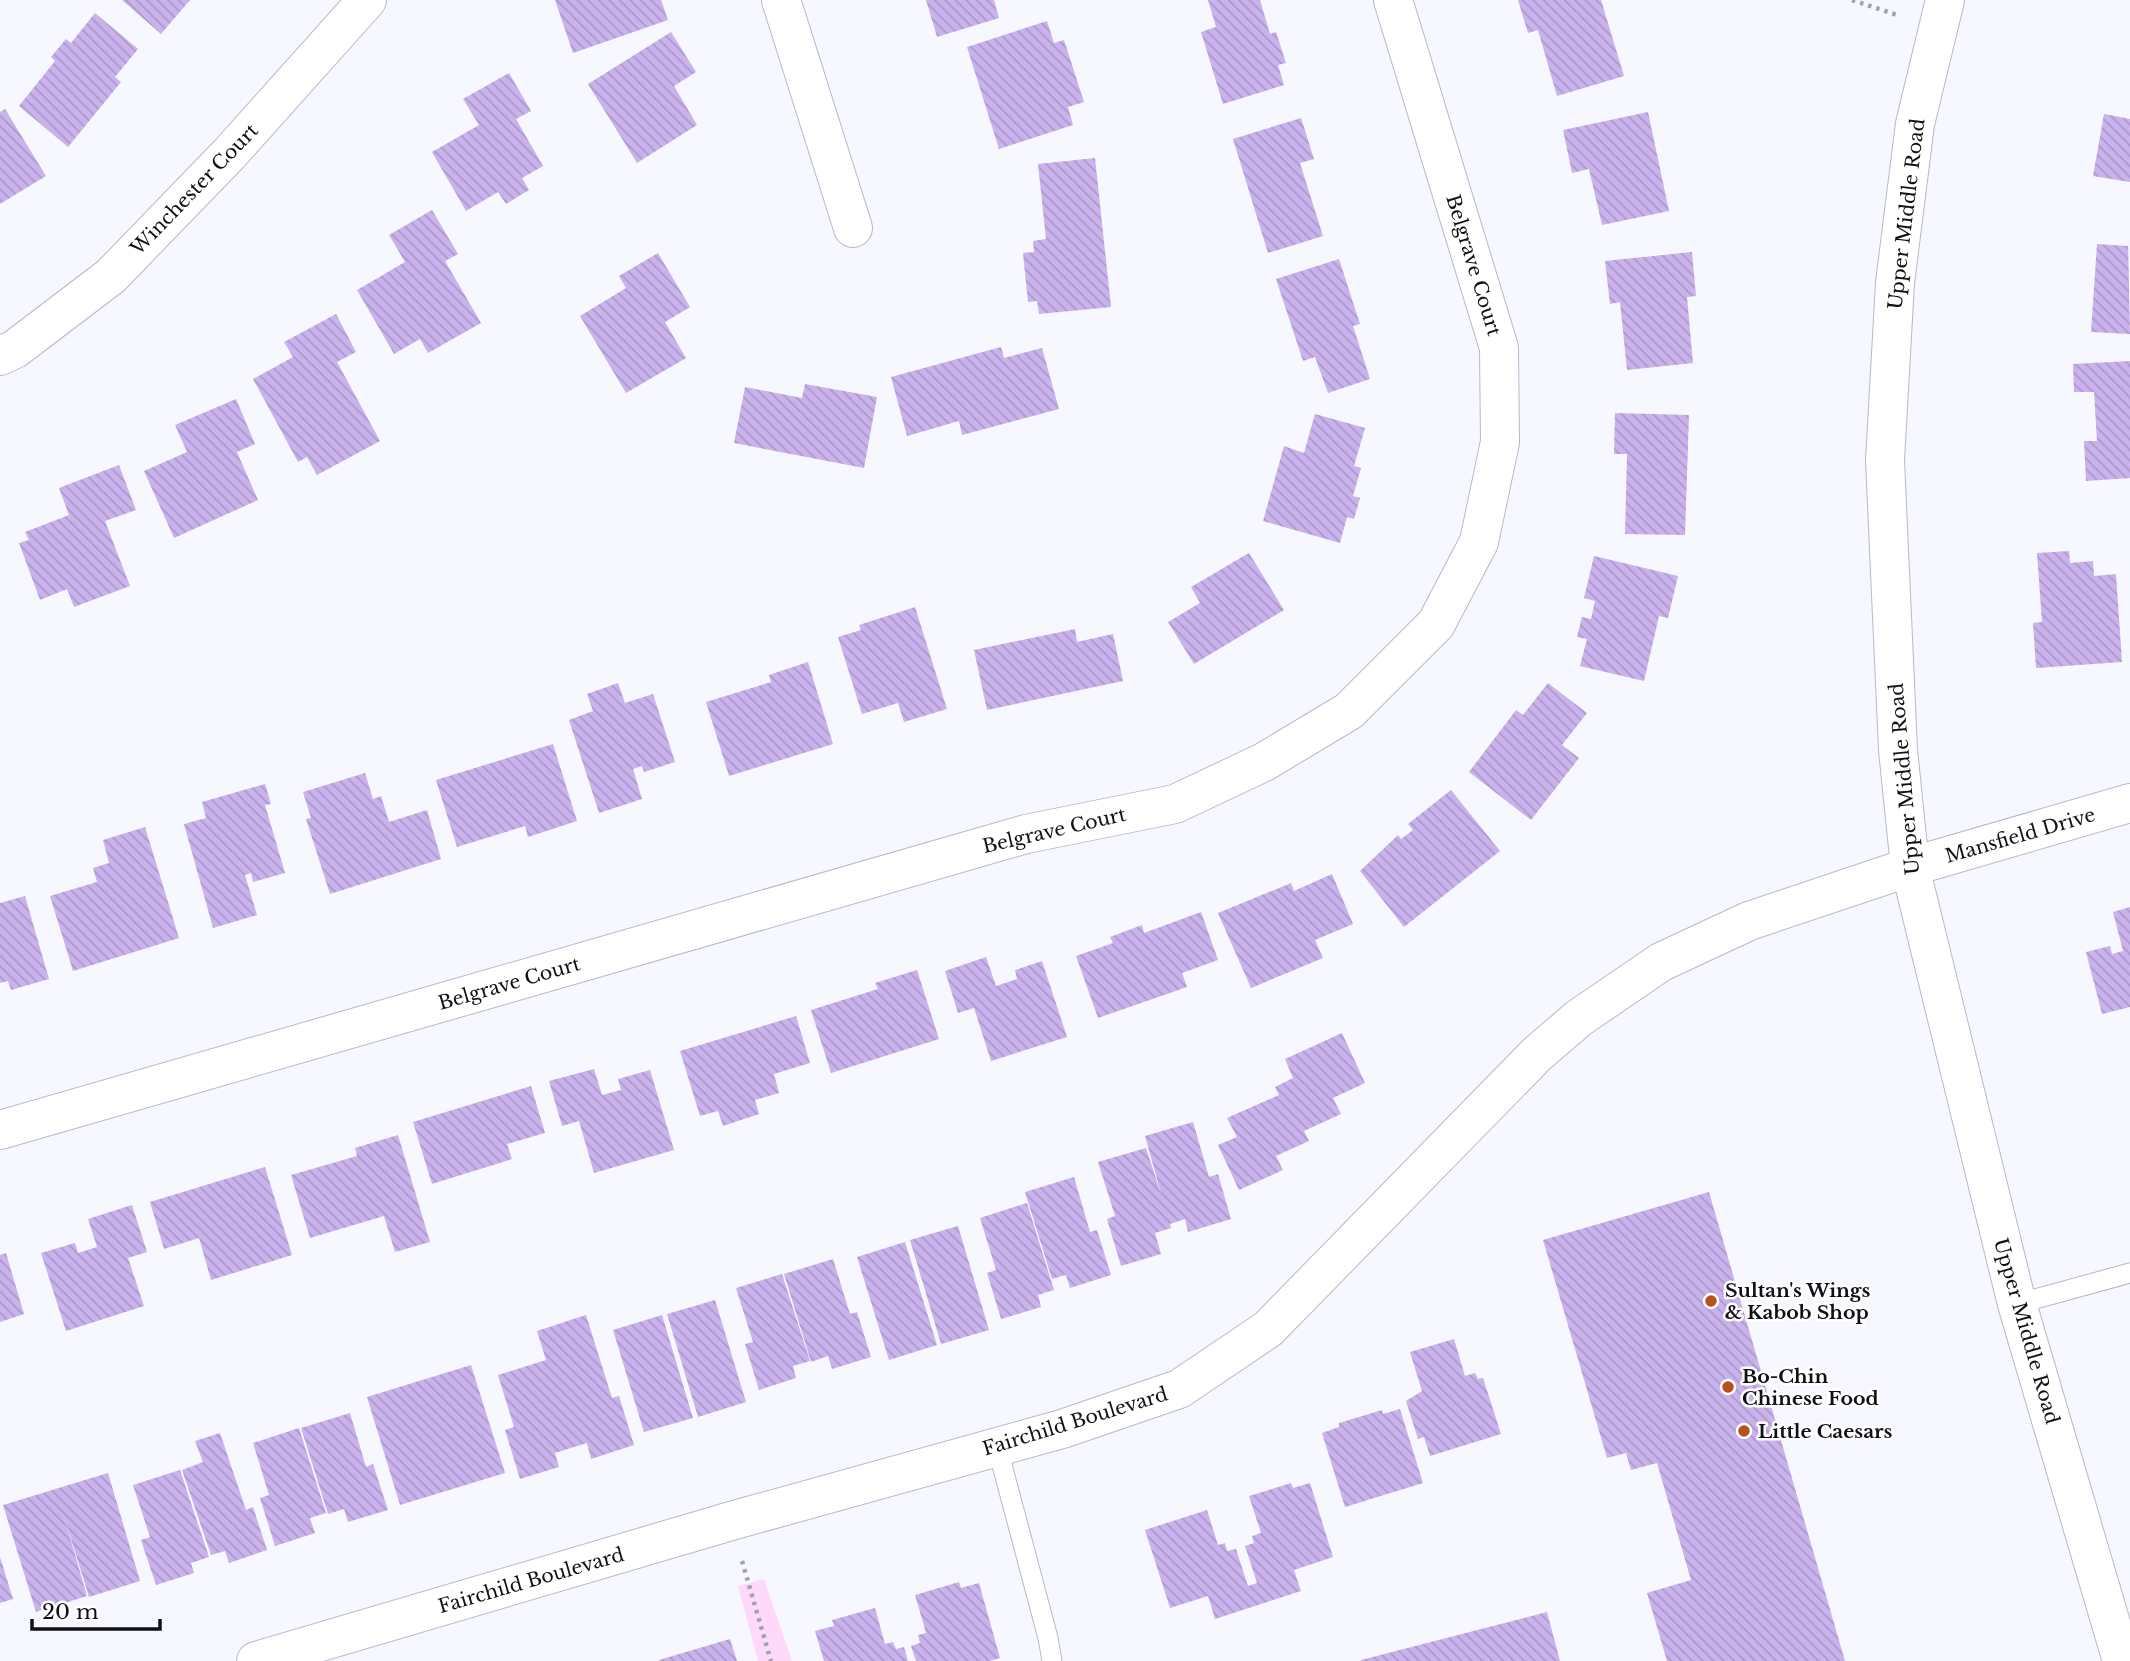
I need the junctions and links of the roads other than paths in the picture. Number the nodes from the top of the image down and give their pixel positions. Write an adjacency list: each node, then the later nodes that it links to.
1 (367, 0): 6 (street, Winchester Court)
2 (781, 0): 5 (street)
3 (1393, 0): 9 (street, Belgrave Court)
4 (1941, 15): 8 (street, Upper Middle Road)
5 (853, 228)
6 (0, 356)
7 (2130, 803): 8 (street, Mansfield Drive)
8 (1910, 867): 11 (street, Upper Middle Road); 12 (street, Fairchild Boulevard)
9 (0, 1130)
10 (2130, 1273): 11 (lane)
11 (2017, 1304): 15 (street, Upper Middle Road)
12 (997, 1446): 13 (street, Fairchild Boulevard); 14 (lane)
13 (256, 1661)
14 (1052, 1661)
15 (2122, 1661)

